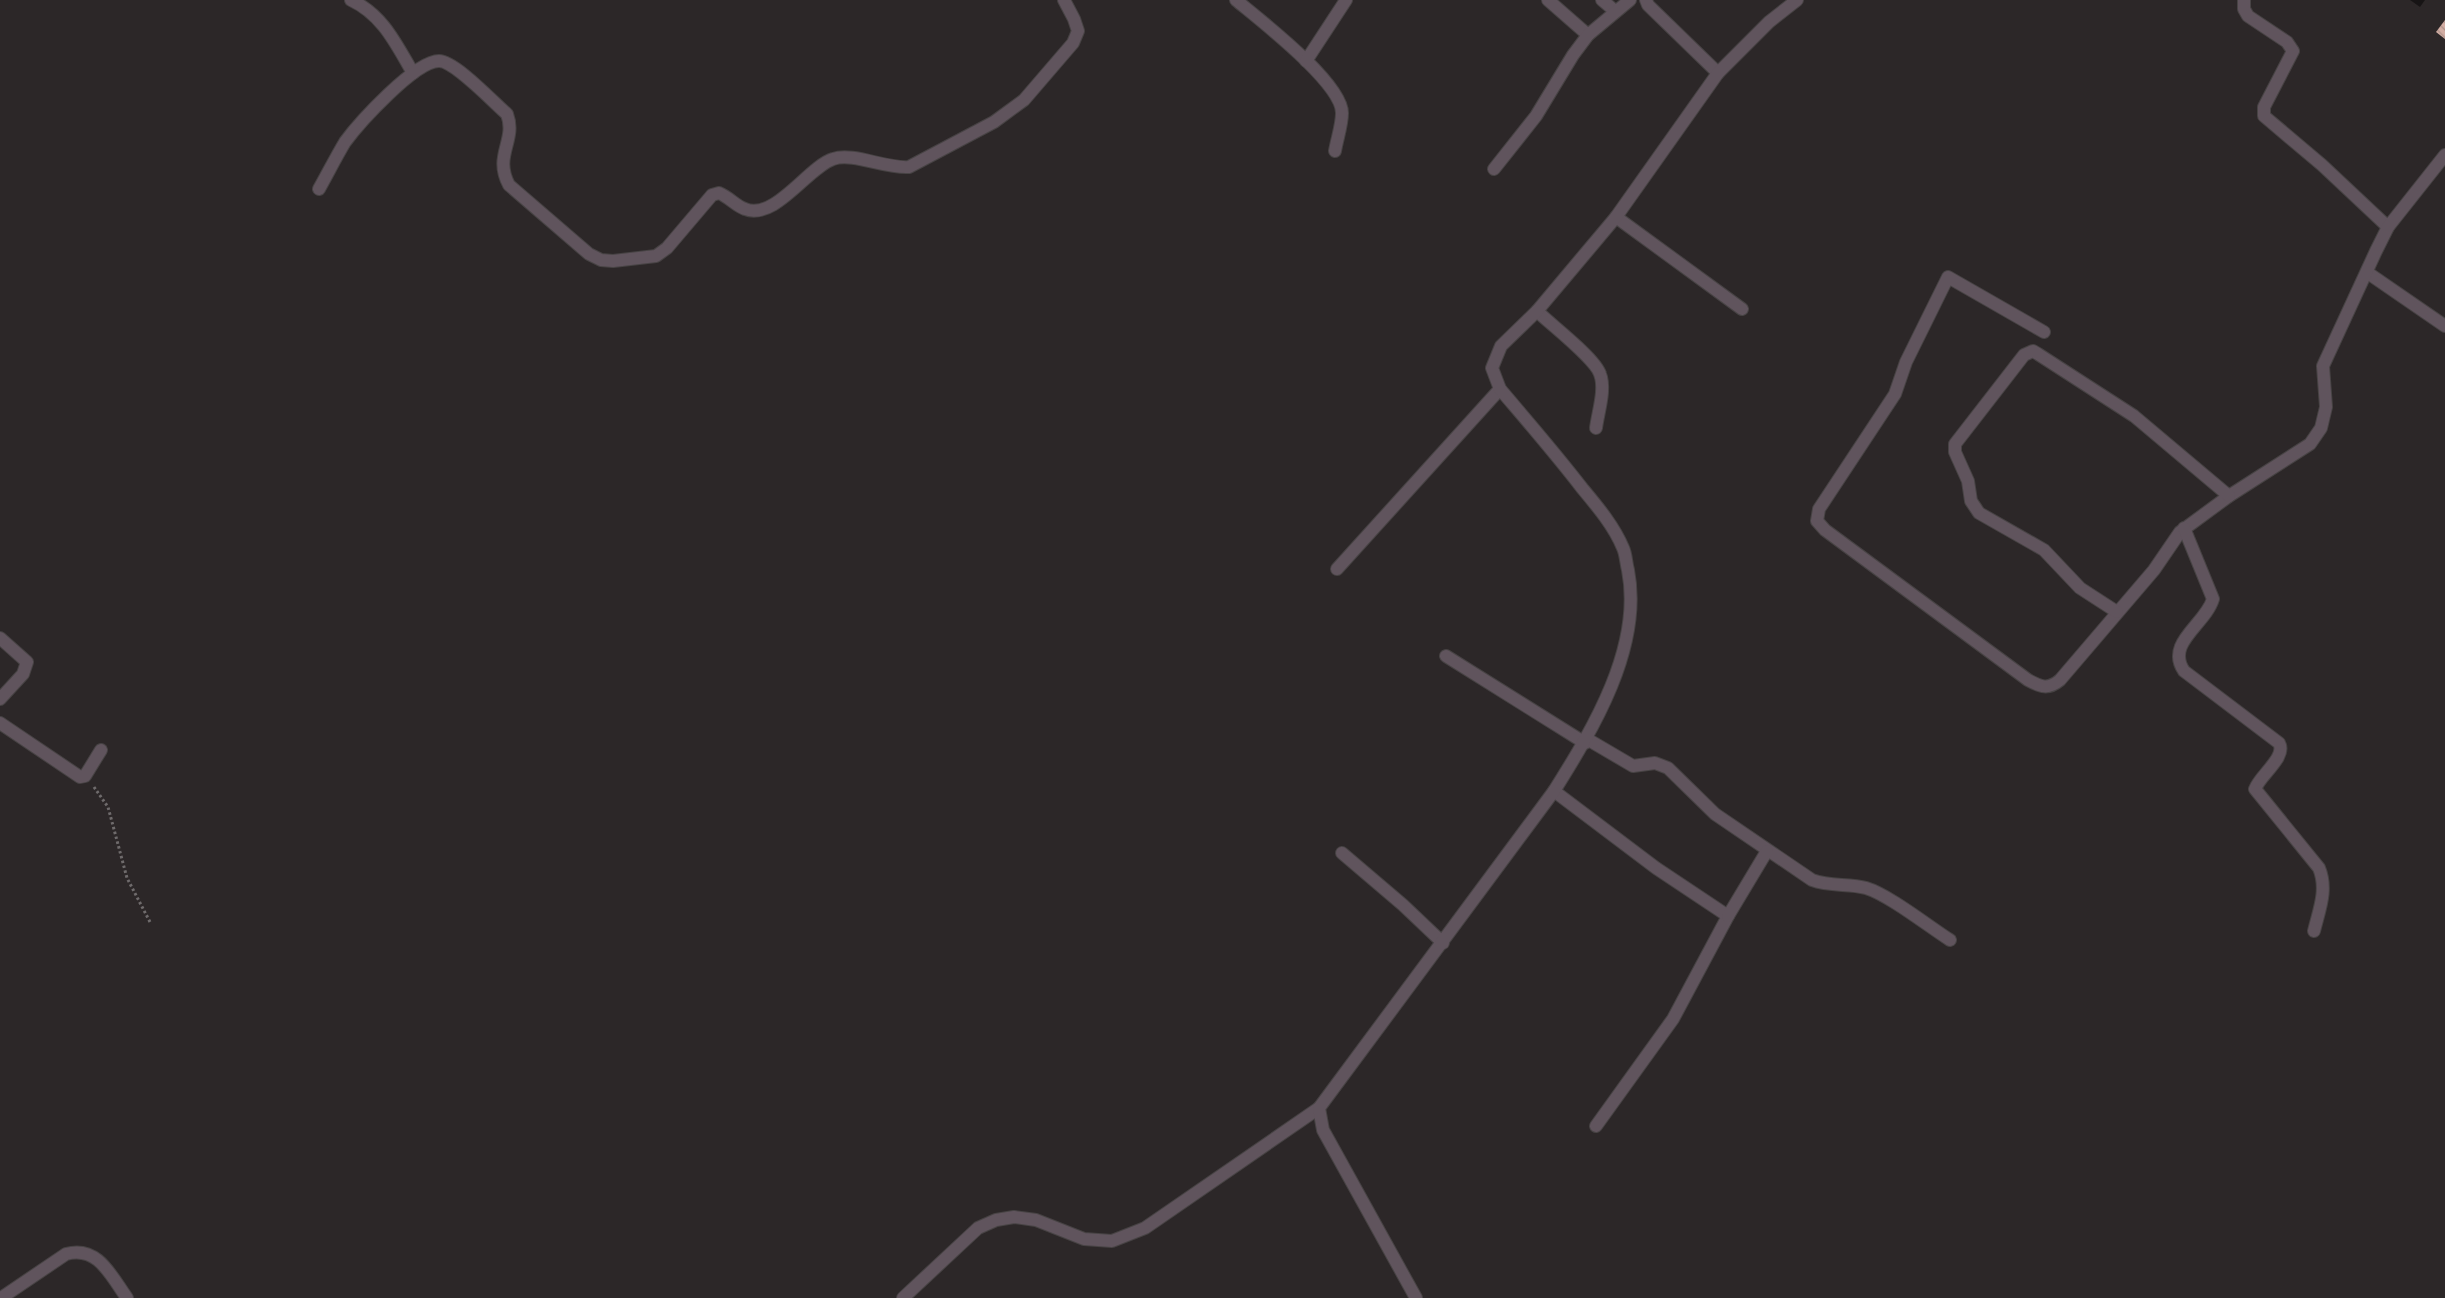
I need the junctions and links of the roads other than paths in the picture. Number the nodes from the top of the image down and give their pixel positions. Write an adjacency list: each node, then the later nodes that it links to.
1 (351, 0): 14 (street)
2 (1064, 0): 14 (street)
3 (1236, 0): 13 (street)
4 (1346, 0): 13 (street)
5 (1548, 0): 12 (street)
6 (1602, 0): 11 (street)
7 (1630, 0): 11 (street)
8 (1646, 0): 15 (street)
9 (1797, 0): 15 (street)
10 (2242, 1): 21 (street)
11 (1615, 12): 12 (street)
12 (1588, 35): 18 (street)
13 (1306, 61): 16 (street)
14 (413, 73): 19 (street)
15 (1718, 73): 20 (street)
16 (1335, 151)
17 (2445, 154): 21 (street)
18 (1494, 169)
19 (319, 189)
20 (1616, 217): 23 (street); 24 (street)
21 (2388, 227): 22 (street)
22 (2368, 272): 25 (street); 29 (street)
23 (1742, 309)
24 (1536, 311): 27 (street); 28 (street)
25 (2445, 326)
26 (2044, 332): 32 (street)
27 (1500, 389): 31 (street); 37 (street)
28 (1596, 428)
29 (2229, 496): 30 (street); 32 (street)
30 (2184, 528): 32 (street); 43 (street)
31 (1337, 569)
32 (2117, 612)
33 (0, 638): 35 (street)
34 (1446, 656): 37 (street)
35 (0, 699)
36 (0, 723): 38 (street)
37 (1586, 741): 39 (street); 40 (street)
38 (101, 750)
39 (1554, 791): 42 (street); 45 (street)
40 (1767, 851): 42 (street); 44 (street)
41 (1342, 854): 45 (street)
42 (1728, 916): 47 (street)
43 (2314, 931)
44 (1950, 940)
45 (1443, 943): 46 (street)
46 (1319, 1108): 50 (street); 51 (street)
47 (1596, 1126)
48 (1, 1298): 49 (street)
49 (127, 1298)
50 (903, 1298)
51 (1416, 1298)

